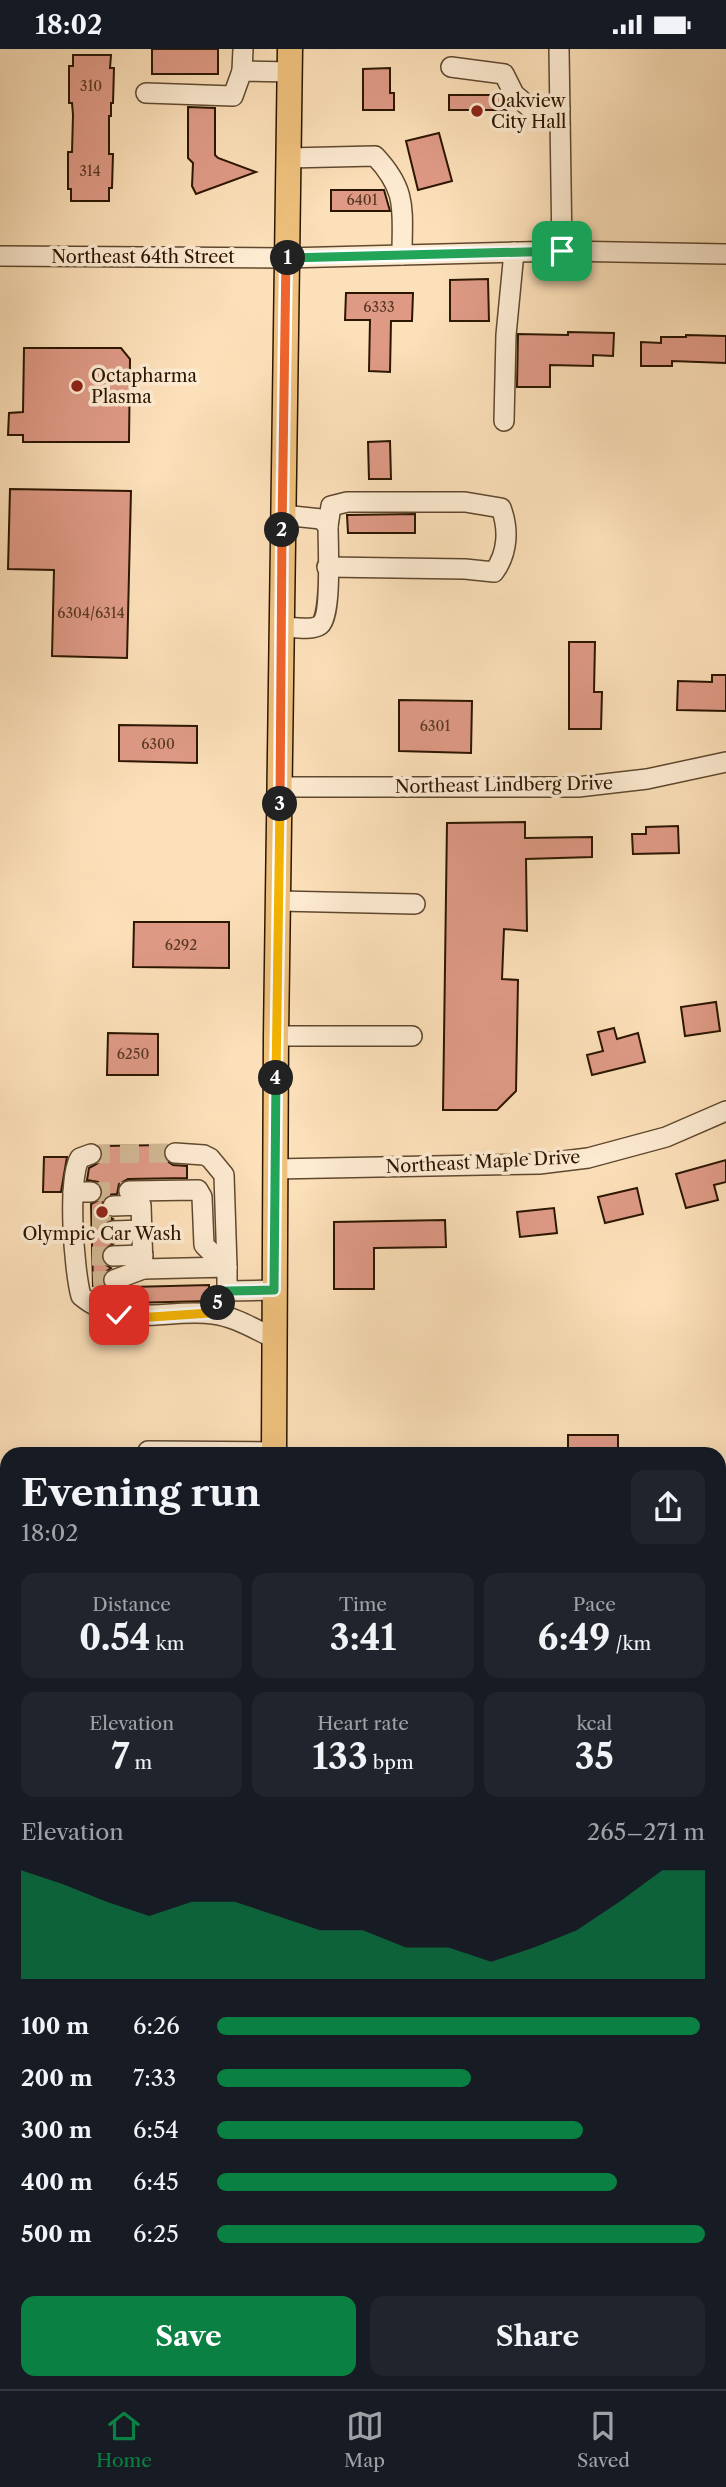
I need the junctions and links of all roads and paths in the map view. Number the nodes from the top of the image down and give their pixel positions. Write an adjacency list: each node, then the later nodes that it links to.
1 (243, 49): 5 (street)
2 (559, 49): 7 (street)
3 (290, 61): 5 (street); 8 (main road)
4 (451, 67): 7 (street)
5 (242, 71): 6 (street)
6 (146, 93)
7 (560, 109): 9 (street)
8 (288, 158): 12 (street); 14 (main road)
9 (562, 251): 10 (street, Northeast 64th Street); 11 (street, Northeast 64th Street)
10 (514, 252): 12 (street, Northeast 64th Street); 15 (street)
11 (726, 254)
12 (402, 255): 14 (street, Northeast 64th Street)
13 (0, 256): 14 (street, Northeast 64th Street)
14 (286, 258): 16 (main road)
15 (504, 421)
16 (282, 515): 17 (street); 19 (main road)
17 (328, 526): 18 (street); 18 (street)
18 (327, 567): 19 (street)
19 (281, 627): 21 (main road)
20 (726, 762): 21 (street, Northeast Lindberg Drive)
21 (280, 787): 22 (main road)
22 (279, 901): 23 (street); 24 (main road)
23 (415, 904)
24 (276, 1035): 25 (street); 29 (main road)
25 (412, 1035)
26 (726, 1111): 29 (street, Northeast Maple Drive)
27 (175, 1153): 32 (street)
28 (91, 1154): 35 (street)
29 (274, 1169): 33 (main road)
30 (140, 1230): 31 (street); 31 (street); 31 (street); 32 (street); 32 (street)
31 (113, 1243)
32 (220, 1260): 34 (street)
33 (274, 1290): 34 (street); 36 (main road)
34 (227, 1291): 35 (street)
35 (210, 1313): 36 (street)
36 (274, 1338): 37 (main road)
37 (274, 1447)

